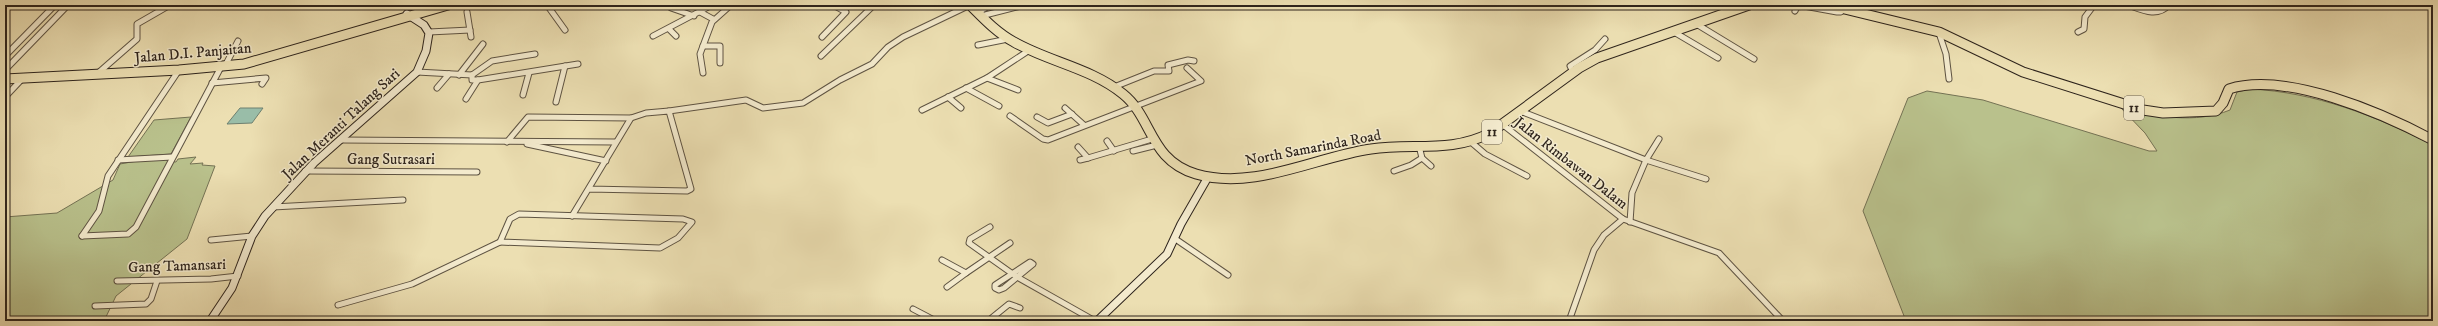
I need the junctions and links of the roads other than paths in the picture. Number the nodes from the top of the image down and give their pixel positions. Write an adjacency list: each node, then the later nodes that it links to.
1 (55, 5): 29 (street)
2 (68, 5): 30 (street)
3 (170, 5): 61 (street)
4 (437, 5): 24 (highway)
5 (448, 5): 24 (highway, Jalan D.I. Panjaitan)
6 (547, 5): 33 (street)
7 (712, 5): 22 (street)
8 (730, 5): 27 (street)
9 (833, 5): 41 (street)
10 (874, 5): 51 (street)
11 (970, 5): 25 (highway); 92 (street)
12 (990, 5): 25 (street)
13 (1025, 5): 25 (street)
14 (1749, 5): 28 (highway, North Samarinda Road / 11)
15 (1828, 5): 20 (highway, 11)
16 (2094, 5): 37 (street)
17 (2128, 5): 18 (street)
18 (2169, 5)
19 (672, 8): 26 (street)
20 (1842, 8): 23 (street); 36 (highway, 11)
21 (467, 12): 32 (street)
22 (700, 12): 26 (street); 27 (street)
23 (1796, 12)
24 (406, 14): 34 (street); 57 (highway, Jalan D.I. Panjaitan)
25 (980, 14): 42 (highway)
26 (694, 16): 31 (street)
27 (713, 19): 47 (street)
28 (1698, 24): 35 (highway, North Samarinda Road / 11); 53 (street)
29 (33, 27): 30 (street); 50 (street)
30 (48, 27): 60 (street)
31 (669, 29): 38 (street); 39 (street)
32 (470, 30): 34 (street); 40 (street)
33 (565, 30)
34 (428, 32): 63 (street, Jalan Meranti Talang Sari)
35 (1674, 32): 52 (street); 64 (highway, North Samarinda Road / 11)
36 (1938, 32): 74 (street); 102 (highway, 11)
37 (2078, 32)
38 (653, 36)
39 (676, 36)
40 (471, 37)
41 (822, 37)
42 (1008, 39): 46 (street); 48 (highway)
43 (1605, 39): 64 (street)
44 (238, 41): 57 (street)
45 (483, 44): 68 (street)
46 (978, 45)
47 (703, 46): 55 (street); 66 (street)
48 (1031, 49): 72 (street); 78 (highway)
49 (535, 54): 69 (street)
50 (5, 56)
51 (821, 56)
52 (1718, 58)
53 (1754, 59)
54 (1194, 62): 78 (street)
55 (720, 63)
56 (578, 64): 58 (street)
57 (222, 66): 61 (highway); 62 (highway, Jalan D.I. Panjaitan); 76 (street)
58 (566, 66): 65 (street); 86 (street)
59 (1187, 68): 87 (street)
60 (5, 70)
61 (98, 72): 62 (highway, Jalan D.I. Panjaitan); 70 (highway); 71 (highway, Jalan D.I. Panjaitan)
62 (179, 72): 116 (street)
63 (417, 72): 67 (street); 101 (street, Jalan Meranti Talang Sari)
64 (1573, 72): 93 (highway, North Samarinda Road / 11)
65 (529, 73): 75 (street); 82 (street)
66 (703, 73)
67 (449, 74): 68 (street); 79 (street)
68 (459, 75): 69 (street)
69 (472, 75): 75 (street)
70 (5, 76)
71 (22, 78): 73 (highway, Jalan D.I. Panjaitan); 83 (street)
72 (987, 78): 80 (street); 81 (street)
73 (5, 79)
74 (1949, 79)
75 (478, 80): 85 (street)
76 (212, 83): 77 (street); 113 (street)
77 (262, 84)
78 (1114, 87): 87 (highway)
79 (437, 88)
80 (966, 88): 84 (street); 88 (street)
81 (1018, 90)
82 (523, 95)
83 (5, 97)
84 (948, 97): 89 (street); 91 (street)
85 (466, 99)
86 (556, 102)
87 (1135, 105): 99 (street); 107 (highway)
88 (999, 106)
89 (961, 108)
90 (1065, 108): 94 (street)
91 (922, 110)
92 (669, 111): 97 (street); 127 (street)
93 (1520, 111): 98 (highway, North Samarinda Road / 11); 118 (street)
94 (1072, 114): 96 (street); 99 (street)
95 (1010, 116): 99 (street)
96 (1037, 117)
97 (631, 118): 104 (street); 106 (street)
98 (1502, 124): 108 (highway, North Samarinda Road / 11); 131 (street, Jalan Rimbawan Dalam)
99 (1084, 125)
100 (1659, 139): 118 (street)
101 (341, 140): 104 (street); 121 (street, Jalan Meranti Talang Sari)
102 (2433, 140)
103 (1107, 141): 111 (street)
104 (507, 142): 105 (street)
105 (522, 142): 106 (street); 119 (street)
106 (615, 142): 119 (street)
107 (1154, 142): 111 (street); 112 (street); 125 (highway)
108 (1471, 142): 109 (highway, North Samarinda Road / 11); 124 (street)
109 (1419, 146): 115 (street); 125 (highway, North Samarinda Road / 11)
110 (1078, 147): 114 (street)
111 (1114, 151): 114 (street)
112 (1133, 152)
113 (172, 157): 116 (street); 116 (street)
114 (1088, 158): 117 (street)
115 (1422, 158): 120 (street); 122 (street)
116 (118, 160)
117 (1080, 160)
118 (1646, 160): 126 (street); 132 (street)
119 (606, 161): 127 (street)
120 (1431, 166)
121 (305, 171): 123 (street, Gang Sutrasari); 129 (street, Jalan Meranti Talang Sari)
122 (1394, 171)
123 (477, 172)
124 (1527, 176)
125 (1208, 177): 135 (street)
126 (1706, 179)
127 (589, 189): 130 (street)
128 (403, 200): 129 (street)
129 (273, 207): 134 (street, Jalan Meranti Talang Sari)
130 (572, 216): 137 (street); 137 (street)
131 (1623, 219): 132 (street, Jalan Rimbawan Dalam); 155 (street)
132 (1630, 222): 156 (street, Jalan Rimbawan Dalam)
133 (990, 227): 139 (street)
134 (252, 236): 136 (street); 143 (street, Jalan Meranti Talang Sari)
135 (1174, 238): 142 (street); 154 (street)
136 (211, 240)
137 (500, 242): 147 (street)
138 (1010, 243): 139 (street)
139 (989, 257): 141 (street); 154 (street)
140 (942, 260): 141 (street)
141 (966, 274): 146 (street)
142 (1228, 275)
143 (238, 276): 145 (street, Gang Tamansari); 151 (street, Jalan Meranti Talang Sari)
144 (118, 281): 145 (street, Gang Tamansari)
145 (157, 281): 148 (street)
146 (947, 287)
147 (338, 305)
148 (95, 306)
149 (1020, 308): 153 (street)
150 (913, 309): 152 (street)
151 (210, 321)
152 (936, 321)
153 (988, 321)
154 (1096, 321)
155 (1569, 321)
156 (1784, 321)

